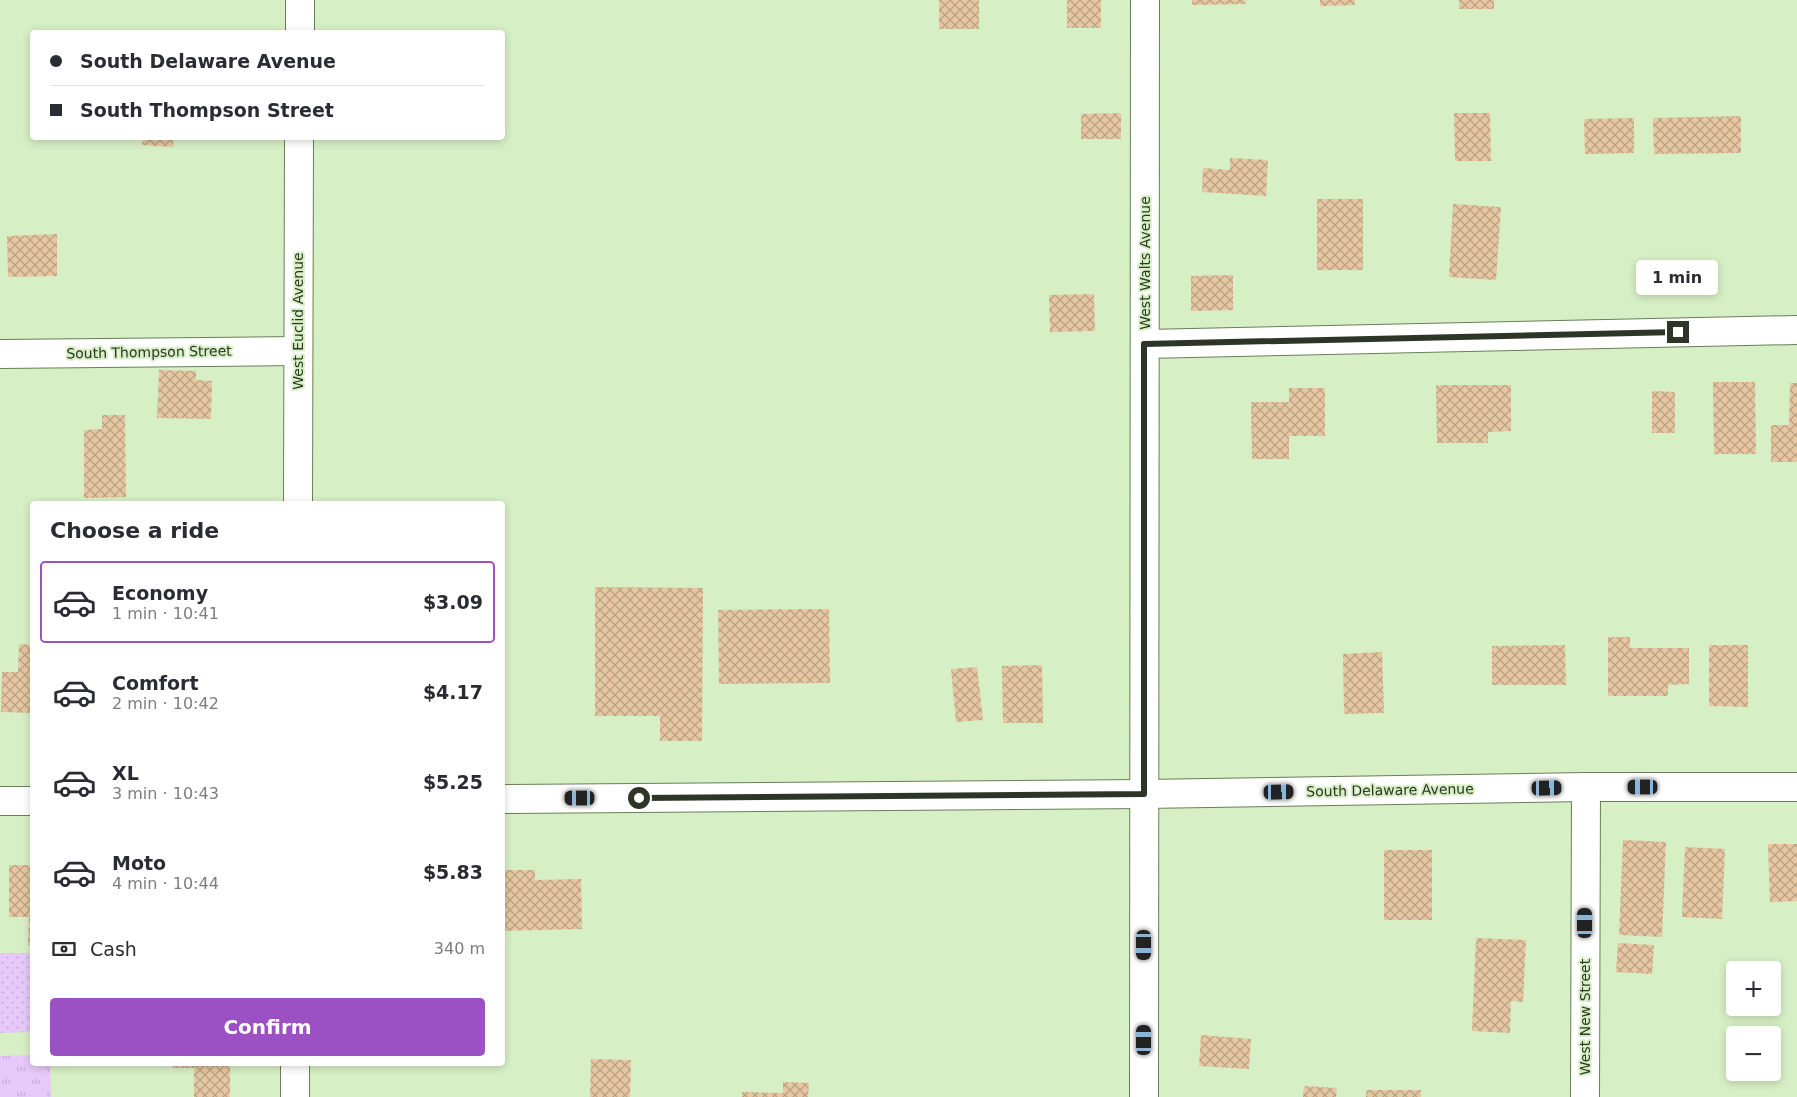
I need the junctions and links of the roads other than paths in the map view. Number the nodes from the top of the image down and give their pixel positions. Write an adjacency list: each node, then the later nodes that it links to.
1 (300, 0): 3 (street)
2 (1145, 0): 6 (street, West Walts Avenue)
3 (300, 30)
4 (299, 140): 7 (street, West Euclid Avenue)
5 (1797, 330): 6 (street)
6 (1144, 344): 12 (street, West Walts Avenue)
7 (298, 350): 8 (street, South Thompson Street); 9 (street, West Euclid Avenue)
8 (0, 354)
9 (298, 501)
10 (1586, 787): 11 (street, South Delaware Avenue); 12 (street, South Delaware Avenue); 19 (street, West New Street)
11 (1797, 787)
12 (1144, 794): 13 (street, South Delaware Avenue); 18 (street, West Walts Avenue)
13 (505, 799)
14 (0, 801): 15 (street)
15 (30, 801)
16 (295, 1066): 17 (street)
17 (295, 1097)
18 (1144, 1097)
19 (1585, 1097)

